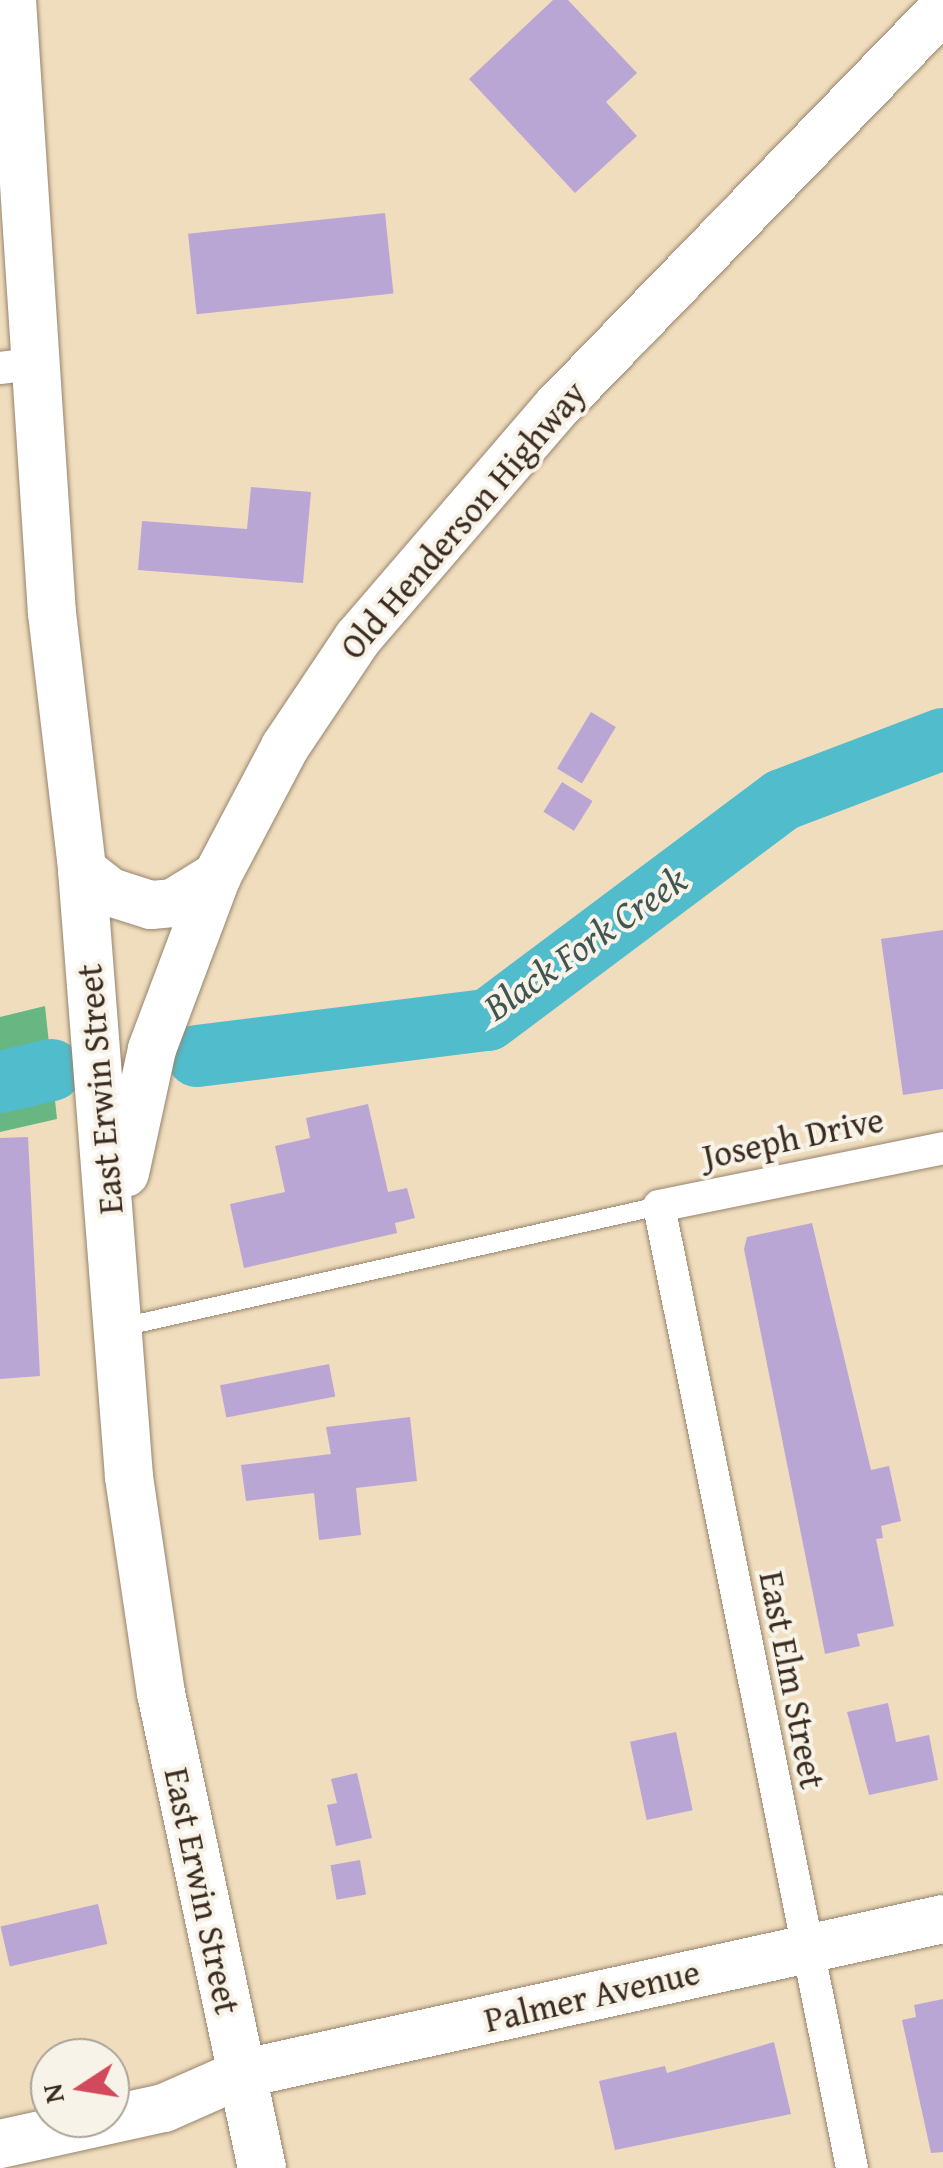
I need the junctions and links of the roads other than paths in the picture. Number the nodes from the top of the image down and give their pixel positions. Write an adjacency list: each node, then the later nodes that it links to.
1 (12, 0): 3 (main road, East Erwin Street)
2 (943, 9): 5 (main road, Old Henderson Highway)
3 (18, 366): 4 (main road, East Erwin Street)
4 (82, 870): 5 (main road); 8 (main road, East Erwin Street)
5 (217, 876): 8 (main road, Old Henderson Highway)
6 (943, 1148): 7 (street, Joseph Drive)
7 (659, 1206): 9 (lane); 11 (street, East Elm Street)
8 (112, 1246): 9 (main road, East Erwin Street)
9 (117, 1328): 12 (main road, East Erwin Street)
10 (943, 1919): 11 (main road, Palmer Avenue)
11 (804, 1948): 12 (main road, Palmer Avenue); 15 (street, East Elm Street)
12 (241, 2074): 13 (main road, Palmer Avenue); 14 (main road, East Erwin Street)
13 (0, 2144)
14 (262, 2168)
15 (852, 2168)

